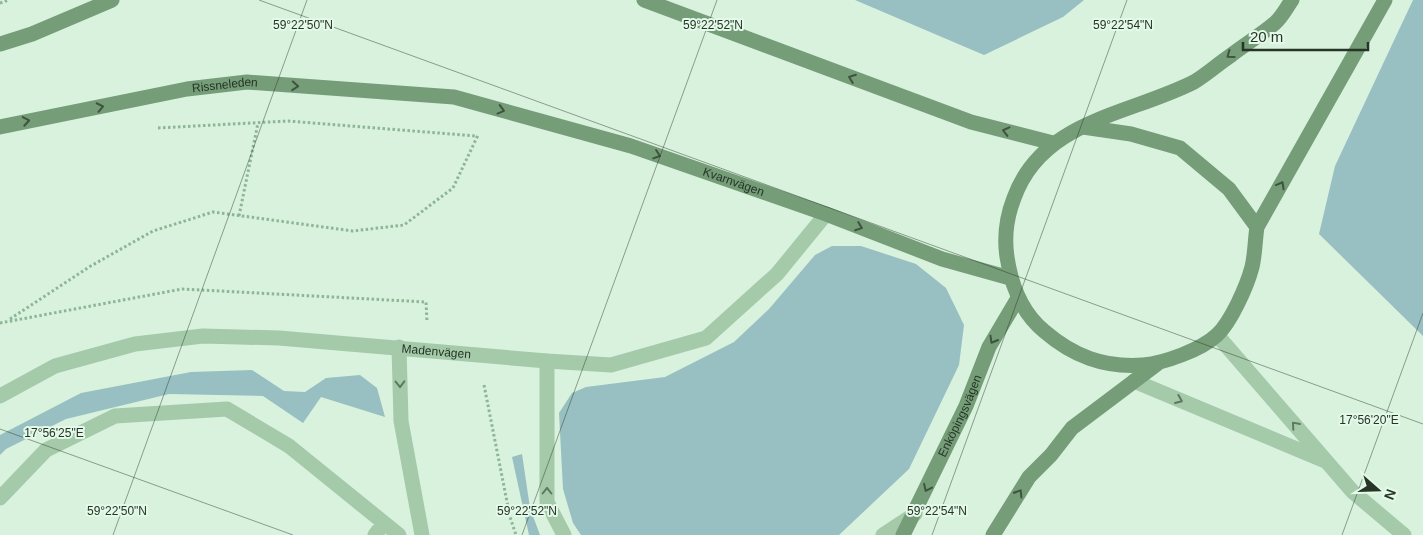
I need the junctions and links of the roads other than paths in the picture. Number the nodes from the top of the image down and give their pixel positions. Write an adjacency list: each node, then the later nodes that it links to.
1 (112, 0): 5 (main road)
2 (644, 0): 9 (main road, one-way to 2)
3 (1292, 0): 7 (main road, one-way to 7)
4 (1385, 0): 11 (main road, one-way to 4)
5 (0, 44)
6 (454, 97): 8 (main road, Rissneleden, one-way to 6); 10 (main road, Kvarnvägen, one-way to 10)
7 (1081, 126): 9 (main road); 11 (main road)
8 (0, 127)
9 (1053, 143): 12 (main road)
10 (826, 214): 12 (main road, Kvarnvägen, one-way to 12); 16 (street, Madenvägen)
11 (1257, 227): 14 (main road)
12 (1010, 278): 13 (main road)
13 (1018, 298): 17 (main road); 22 (main road, Enköpingsvägen, one-way to 22)
14 (1217, 335): 17 (main road); 20 (street, one-way to 14)
15 (399, 346): 16 (street, Madenvägen); 19 (street, Madenvägen); 25 (street, one-way to 25)
16 (546, 361): 26 (street, one-way to 16)
17 (1158, 363): 18 (main road)
18 (1134, 381): 20 (street, one-way to 20); 29 (main road, one-way to 18)
19 (0, 396)
20 (1327, 462): 30 (street)
21 (0, 498): 23 (street)
22 (915, 514): 27 (street); 28 (main road, Enköpingsvägen)
23 (380, 529): 24 (street)
24 (399, 535)
25 (422, 535)
26 (564, 535)
27 (883, 535)
28 (903, 535)
29 (993, 535)
30 (1404, 535)

